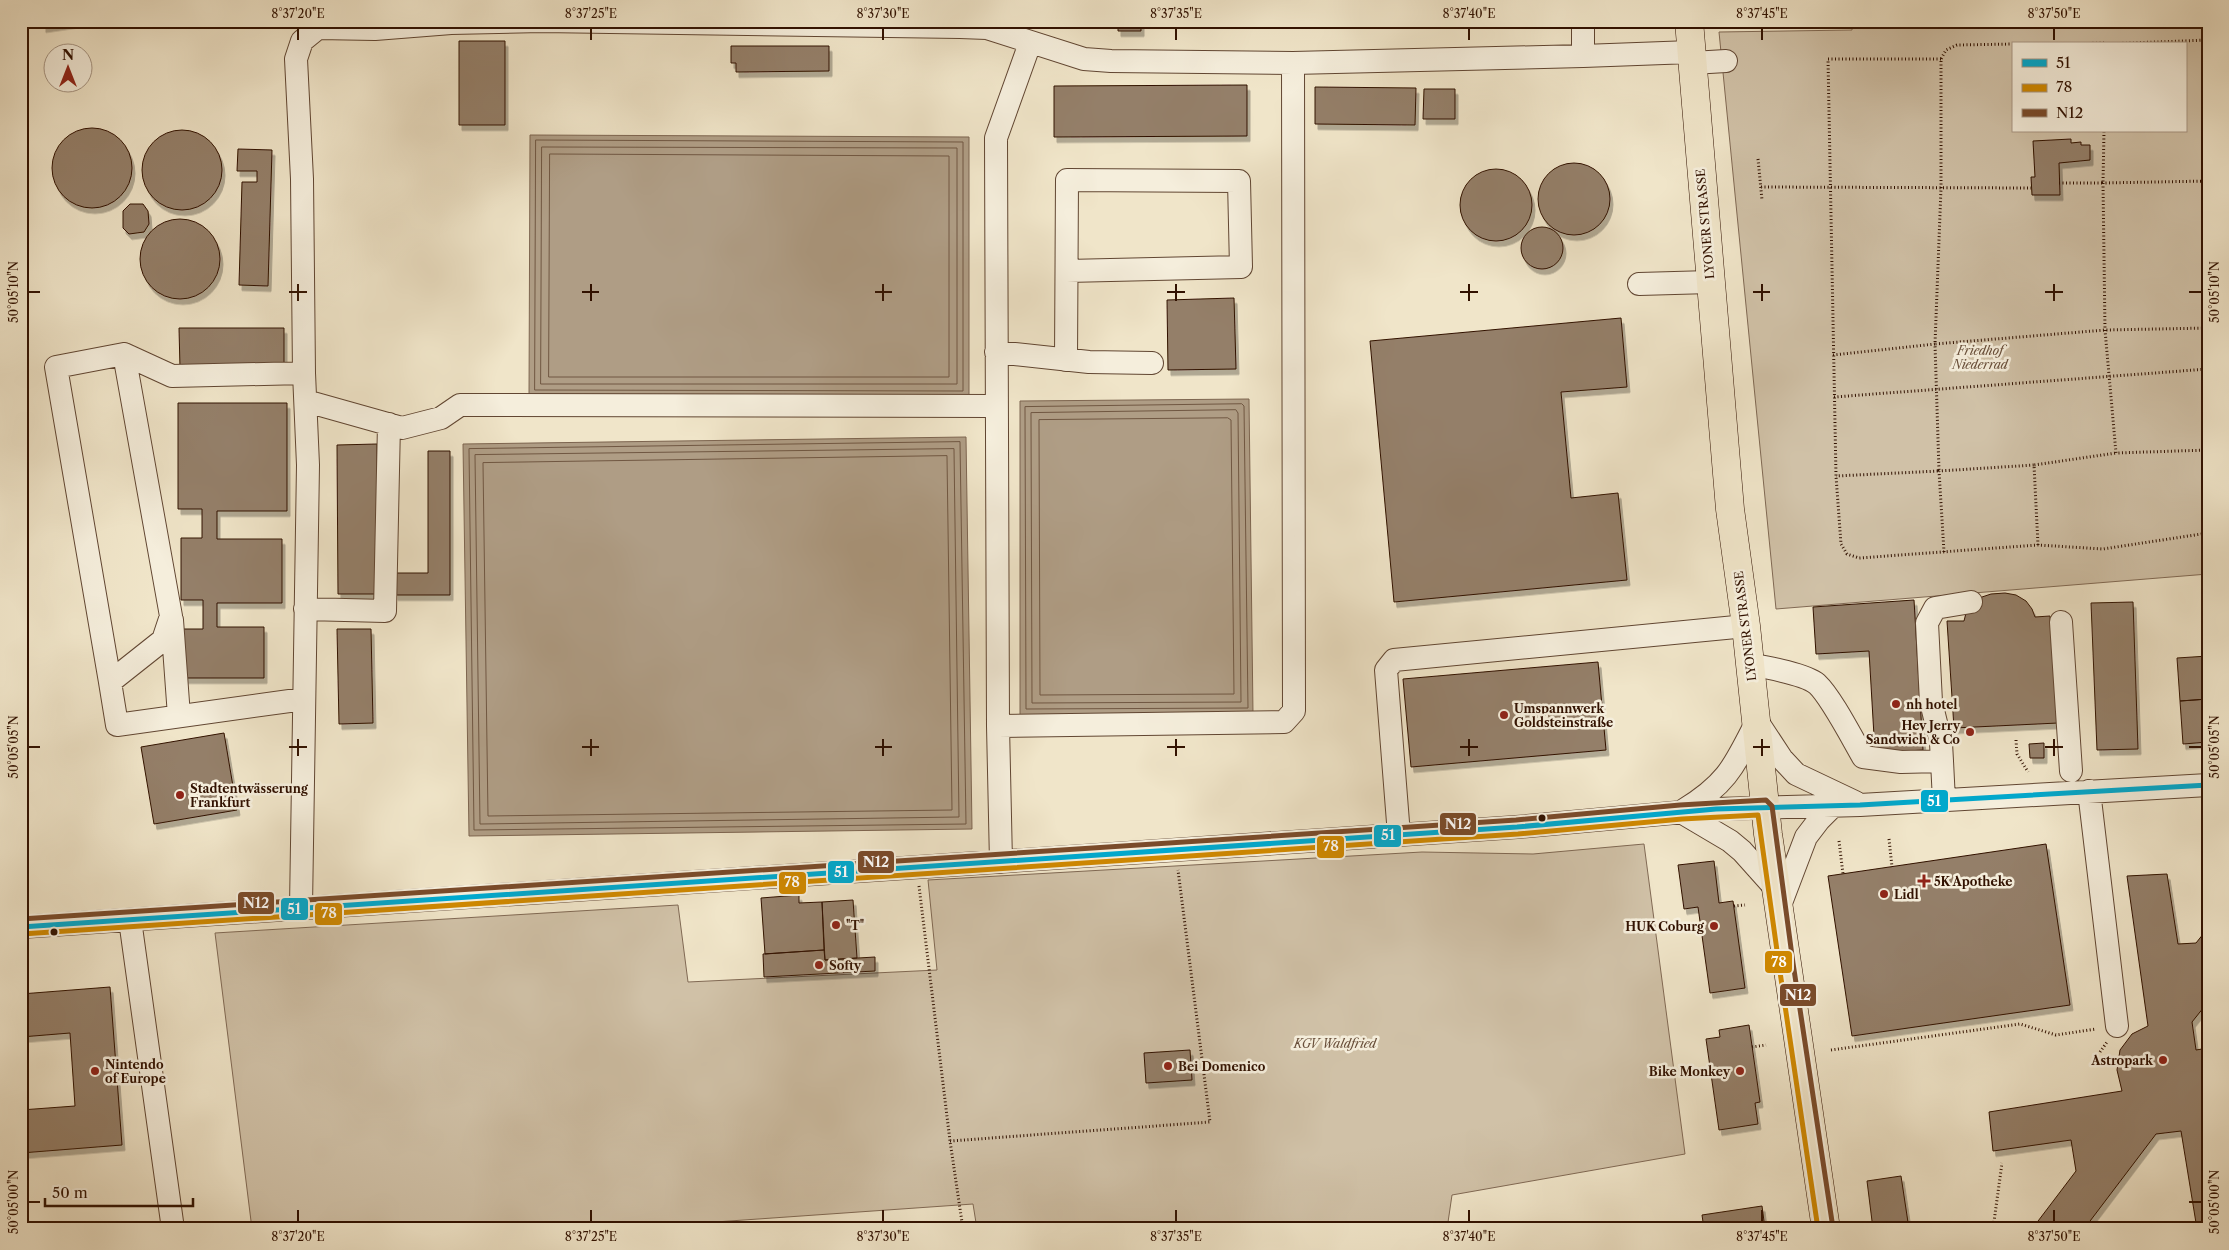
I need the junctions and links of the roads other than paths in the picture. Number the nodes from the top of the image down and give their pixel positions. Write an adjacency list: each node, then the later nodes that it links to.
1 (593, 21): 4 (street); 5 (street)
2 (1583, 21): 7 (street)
3 (1689, 21): 8 (main road, LYONER STRASSE)
4 (451, 22): 18 (street)
5 (960, 24): 6 (street)
6 (1030, 43): 10 (street); 14 (street)
7 (1583, 56): 8 (street); 10 (street)
8 (1691, 58): 9 (street); 12 (main road, LYONER STRASSE)
9 (1726, 61)
10 (1294, 63): 32 (street)
11 (1067, 271): 11 (street); 16 (street)
12 (1710, 282): 13 (street); 26 (main road, LYONER STRASSE)
13 (1639, 284)
14 (996, 352): 16 (street); 20 (street)
15 (124, 354): 18 (street); 24 (street); 28 (street)
16 (1066, 360): 17 (street)
17 (1152, 363)
18 (304, 373): 19 (street)
19 (306, 401): 21 (street); 23 (street)
20 (996, 406): 21 (street); 32 (street)
21 (389, 424): 23 (street)
22 (1971, 602): 33 (street)
23 (305, 609): 29 (street)
24 (171, 616): 28 (street); 30 (street)
25 (2061, 622): 34 (street)
26 (1746, 626): 27 (main road, LYONER STRASSE); 42 (street)
27 (1749, 664): 31 (main road, LYONER STRASSE); 33 (street)
28 (110, 682): 30 (street)
29 (304, 699): 30 (street); 45 (street)
30 (179, 716)
31 (1757, 721): 38 (street); 40 (main road, LYONER STRASSE); 41 (street)
32 (998, 726): 43 (street)
33 (1942, 761): 37 (street)
34 (2071, 771)
35 (2208, 785): 36 (street)
36 (2089, 791): 37 (street); 48 (street)
37 (1944, 800): 38 (street)
38 (1860, 805): 39 (street)
39 (1834, 806): 40 (street); 44 (street)
40 (1765, 807): 41 (street); 44 (main road, LYONER STRASSE)
41 (1681, 812): 42 (street); 44 (street)
42 (1399, 835): 43 (street)
43 (1001, 862): 45 (street)
44 (1777, 898): 50 (main road, LYONER STRASSE)
45 (301, 907): 46 (street)
46 (130, 920): 47 (street); 49 (street)
47 (21, 927)
48 (2116, 1026)
49 (173, 1229)
50 (1826, 1229)

